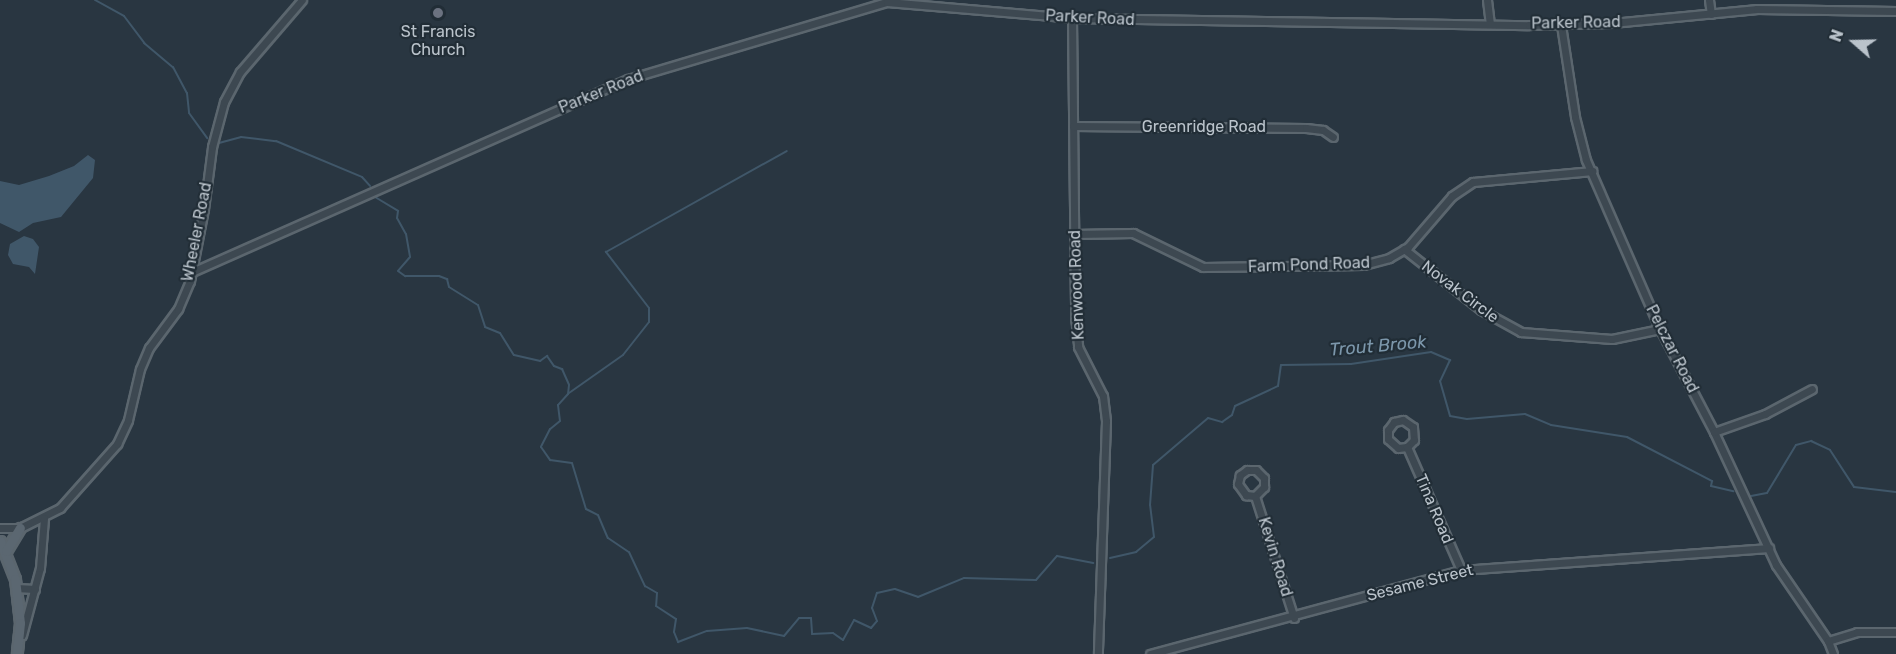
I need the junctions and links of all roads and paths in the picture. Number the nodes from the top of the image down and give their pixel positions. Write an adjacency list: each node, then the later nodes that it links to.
1 (302, 0): 16 (street, Wheeler Road)
2 (867, 0): 5 (street)
3 (1487, 0): 9 (street)
4 (1709, 0): 7 (street)
5 (879, 3): 8 (street, Parker Road); 16 (street, Parker Road)
6 (1896, 11): 7 (street, Parker Road)
7 (1711, 14): 10 (street, Parker Road)
8 (1072, 18): 9 (street, Parker Road); 11 (street, Kenwood Road)
9 (1490, 23): 10 (street, Parker Road)
10 (1561, 25): 13 (street, Pelczar Road)
11 (1072, 126): 12 (street, Greenridge Road); 14 (street, Kenwood Road)
12 (1333, 137)
13 (1592, 171): 15 (street, Farm Pond Road); 17 (street, Pelczar Road)
14 (1074, 234): 15 (street, Farm Pond Road); 35 (street, Kenwood Road)
15 (1404, 249): 17 (street, Novak Circle)
16 (192, 272): 22 (street, Wheeler Road)
17 (1660, 329): 19 (street, Pelczar Road)
18 (1812, 389): 19 (street)
19 (1714, 432): 26 (street, Pelczar Road)
20 (1407, 447): 20 (street, Tina Road); 28 (street, Tina Road)
21 (1255, 496): 31 (street, Kevin Road)
22 (44, 518): 24 (street, Wheeler Road); 30 (street)
23 (0, 528): 24 (street, Wheeler Road)
24 (20, 528): 27 (main road)
25 (0, 541): 27 (main road)
26 (1769, 548): 28 (street, Sesame Street); 33 (street, Pelczar Road)
27 (6, 551): 29 (main road)
28 (1461, 570): 31 (street, Sesame Street)
29 (16, 588): 30 (street); 34 (main road)
30 (35, 589): 34 (street)
31 (1294, 618): 36 (street, Sesame Street)
32 (1896, 632): 33 (street)
33 (1828, 641): 37 (street, Pelczar Road)
34 (18, 650)
35 (1098, 654)
36 (1150, 654)
37 (1833, 654)

